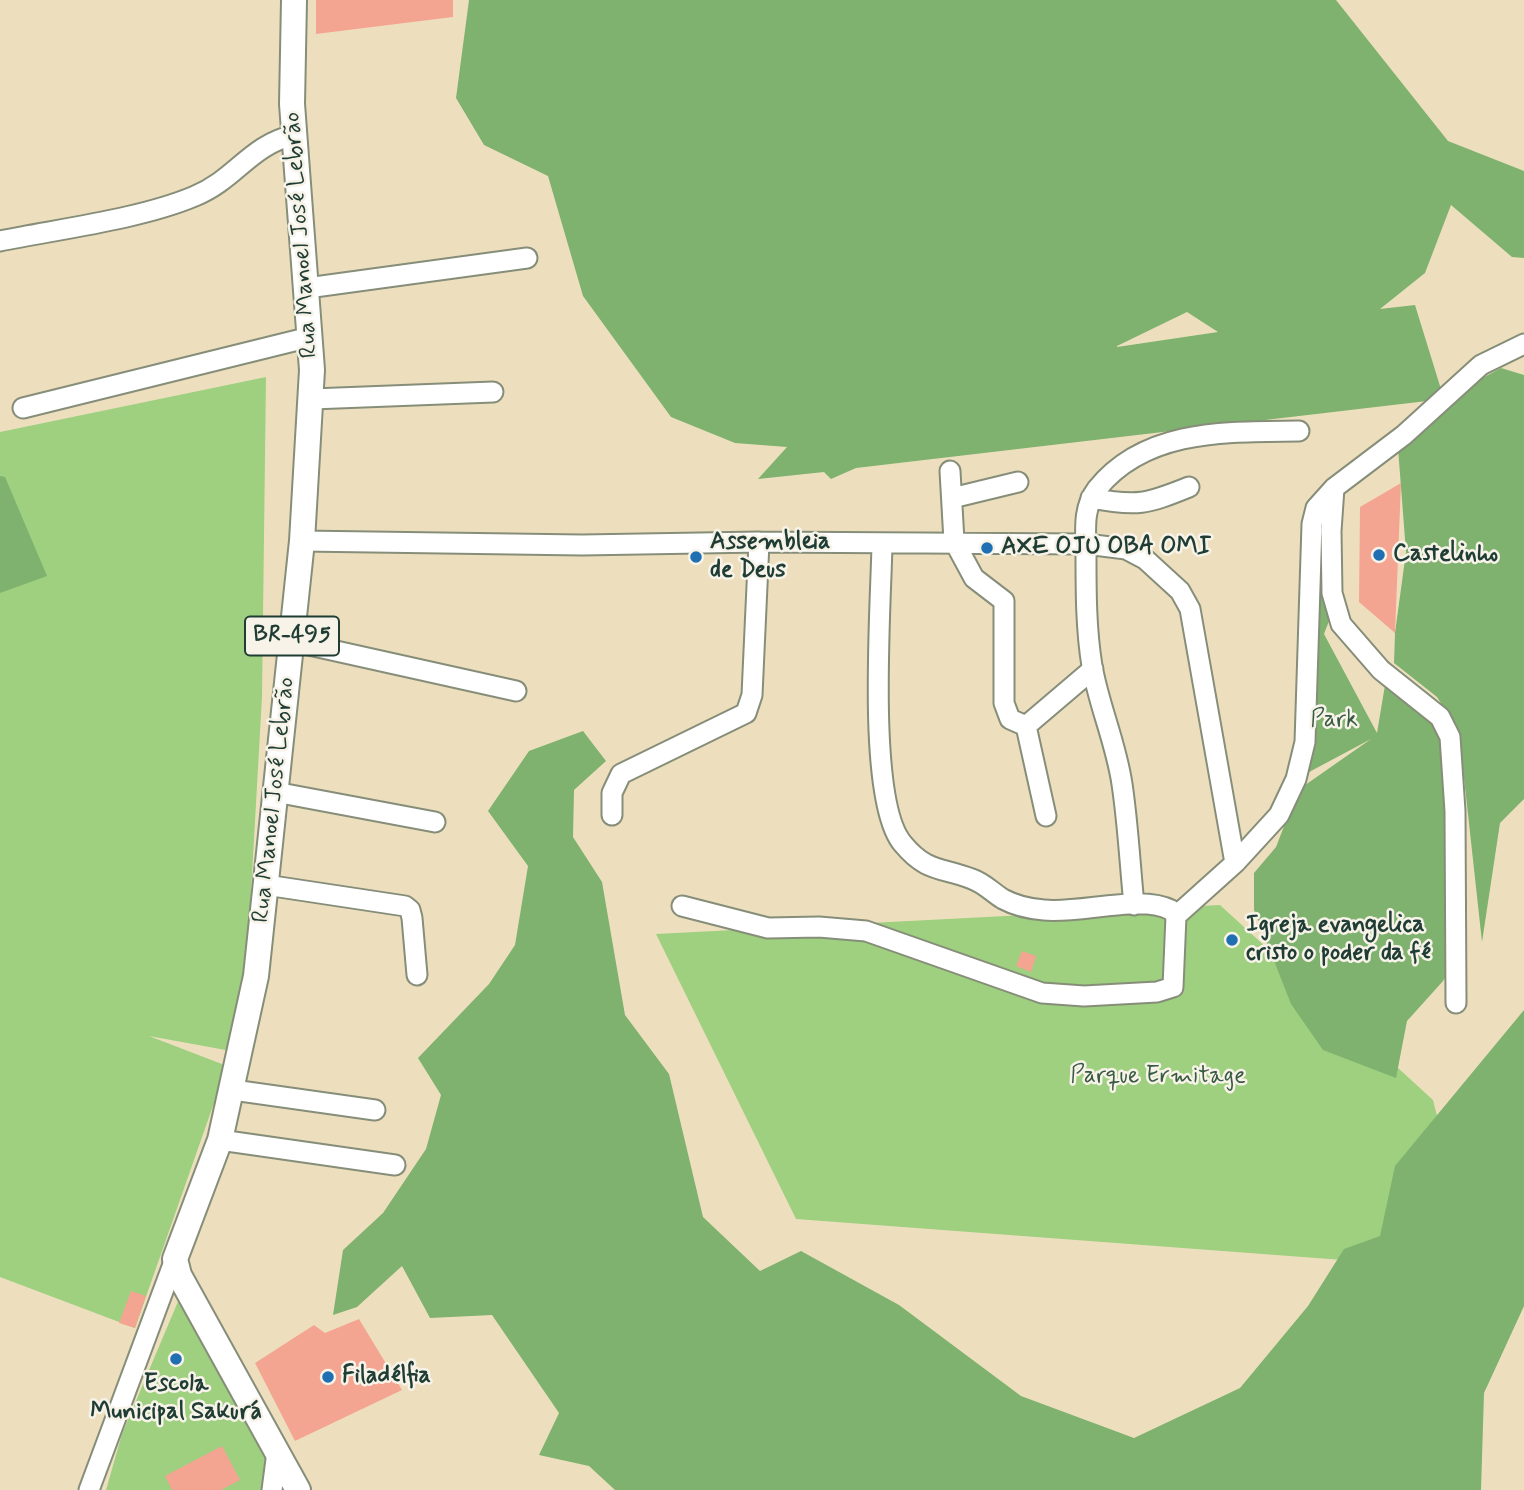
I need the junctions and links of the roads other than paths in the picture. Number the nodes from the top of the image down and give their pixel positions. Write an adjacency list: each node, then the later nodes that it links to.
1 (294, 0): 2 (main road, Rua Manoel José Lebrão / BR-495)
2 (294, 135): 3 (street); 5 (main road, Rua Manoel José Lebrão / BR-495)
3 (0, 241)
4 (527, 258): 5 (street)
5 (307, 288): 6 (main road, Rua Manoel José Lebrão / BR-495)
6 (310, 337): 9 (main road, Rua Manoel José Lebrão / BR-495); 10 (street)
7 (1524, 344): 15 (street)
8 (494, 393): 9 (street)
9 (312, 399): 18 (main road, Rua Manoel José Lebrão / BR-495)
10 (23, 408)
11 (1299, 431): 17 (street)
12 (950, 471): 16 (street)
13 (1018, 482): 16 (street)
14 (1189, 487): 17 (street)
15 (1334, 488): 31 (street); 37 (street)
16 (953, 498): 20 (street)
17 (1091, 499): 22 (street)
18 (302, 541): 19 (street); 23 (main road, Rua Manoel José Lebrão / BR-495)
19 (759, 541): 21 (street); 28 (street)
20 (954, 541): 21 (street); 22 (street); 26 (street)
21 (882, 544): 33 (street)
22 (1086, 544): 24 (street); 31 (street)
23 (291, 641): 25 (street); 27 (main road, Rua Manoel José Lebrão / BR-495)
24 (1093, 669): 26 (street); 33 (street)
25 (516, 691)
26 (1026, 726): 29 (street)
27 (275, 792): 30 (street); 32 (main road, Rua Manoel José Lebrão / BR-495)
28 (612, 815)
29 (1046, 816)
30 (435, 822)
31 (1236, 863): 35 (street)
32 (267, 885): 36 (street); 38 (main road, Rua Manoel José Lebrão / BR-495)
33 (1134, 905): 35 (street)
34 (682, 906): 35 (street)
35 (1176, 916)
36 (417, 975)
37 (1456, 1003)
38 (233, 1090): 39 (street); 40 (main road, Rua Manoel José Lebrão / BR-495)
39 (375, 1110)
40 (220, 1140): 41 (street); 42 (main road, Rua Manoel José Lebrão / BR-495)
41 (395, 1165)
42 (176, 1259): 43 (main road); 44 (street, Rua Manoel José Lebrão)
43 (277, 1452): 45 (street); 46 (main road)
44 (89, 1490)
45 (272, 1490)
46 (298, 1490)

